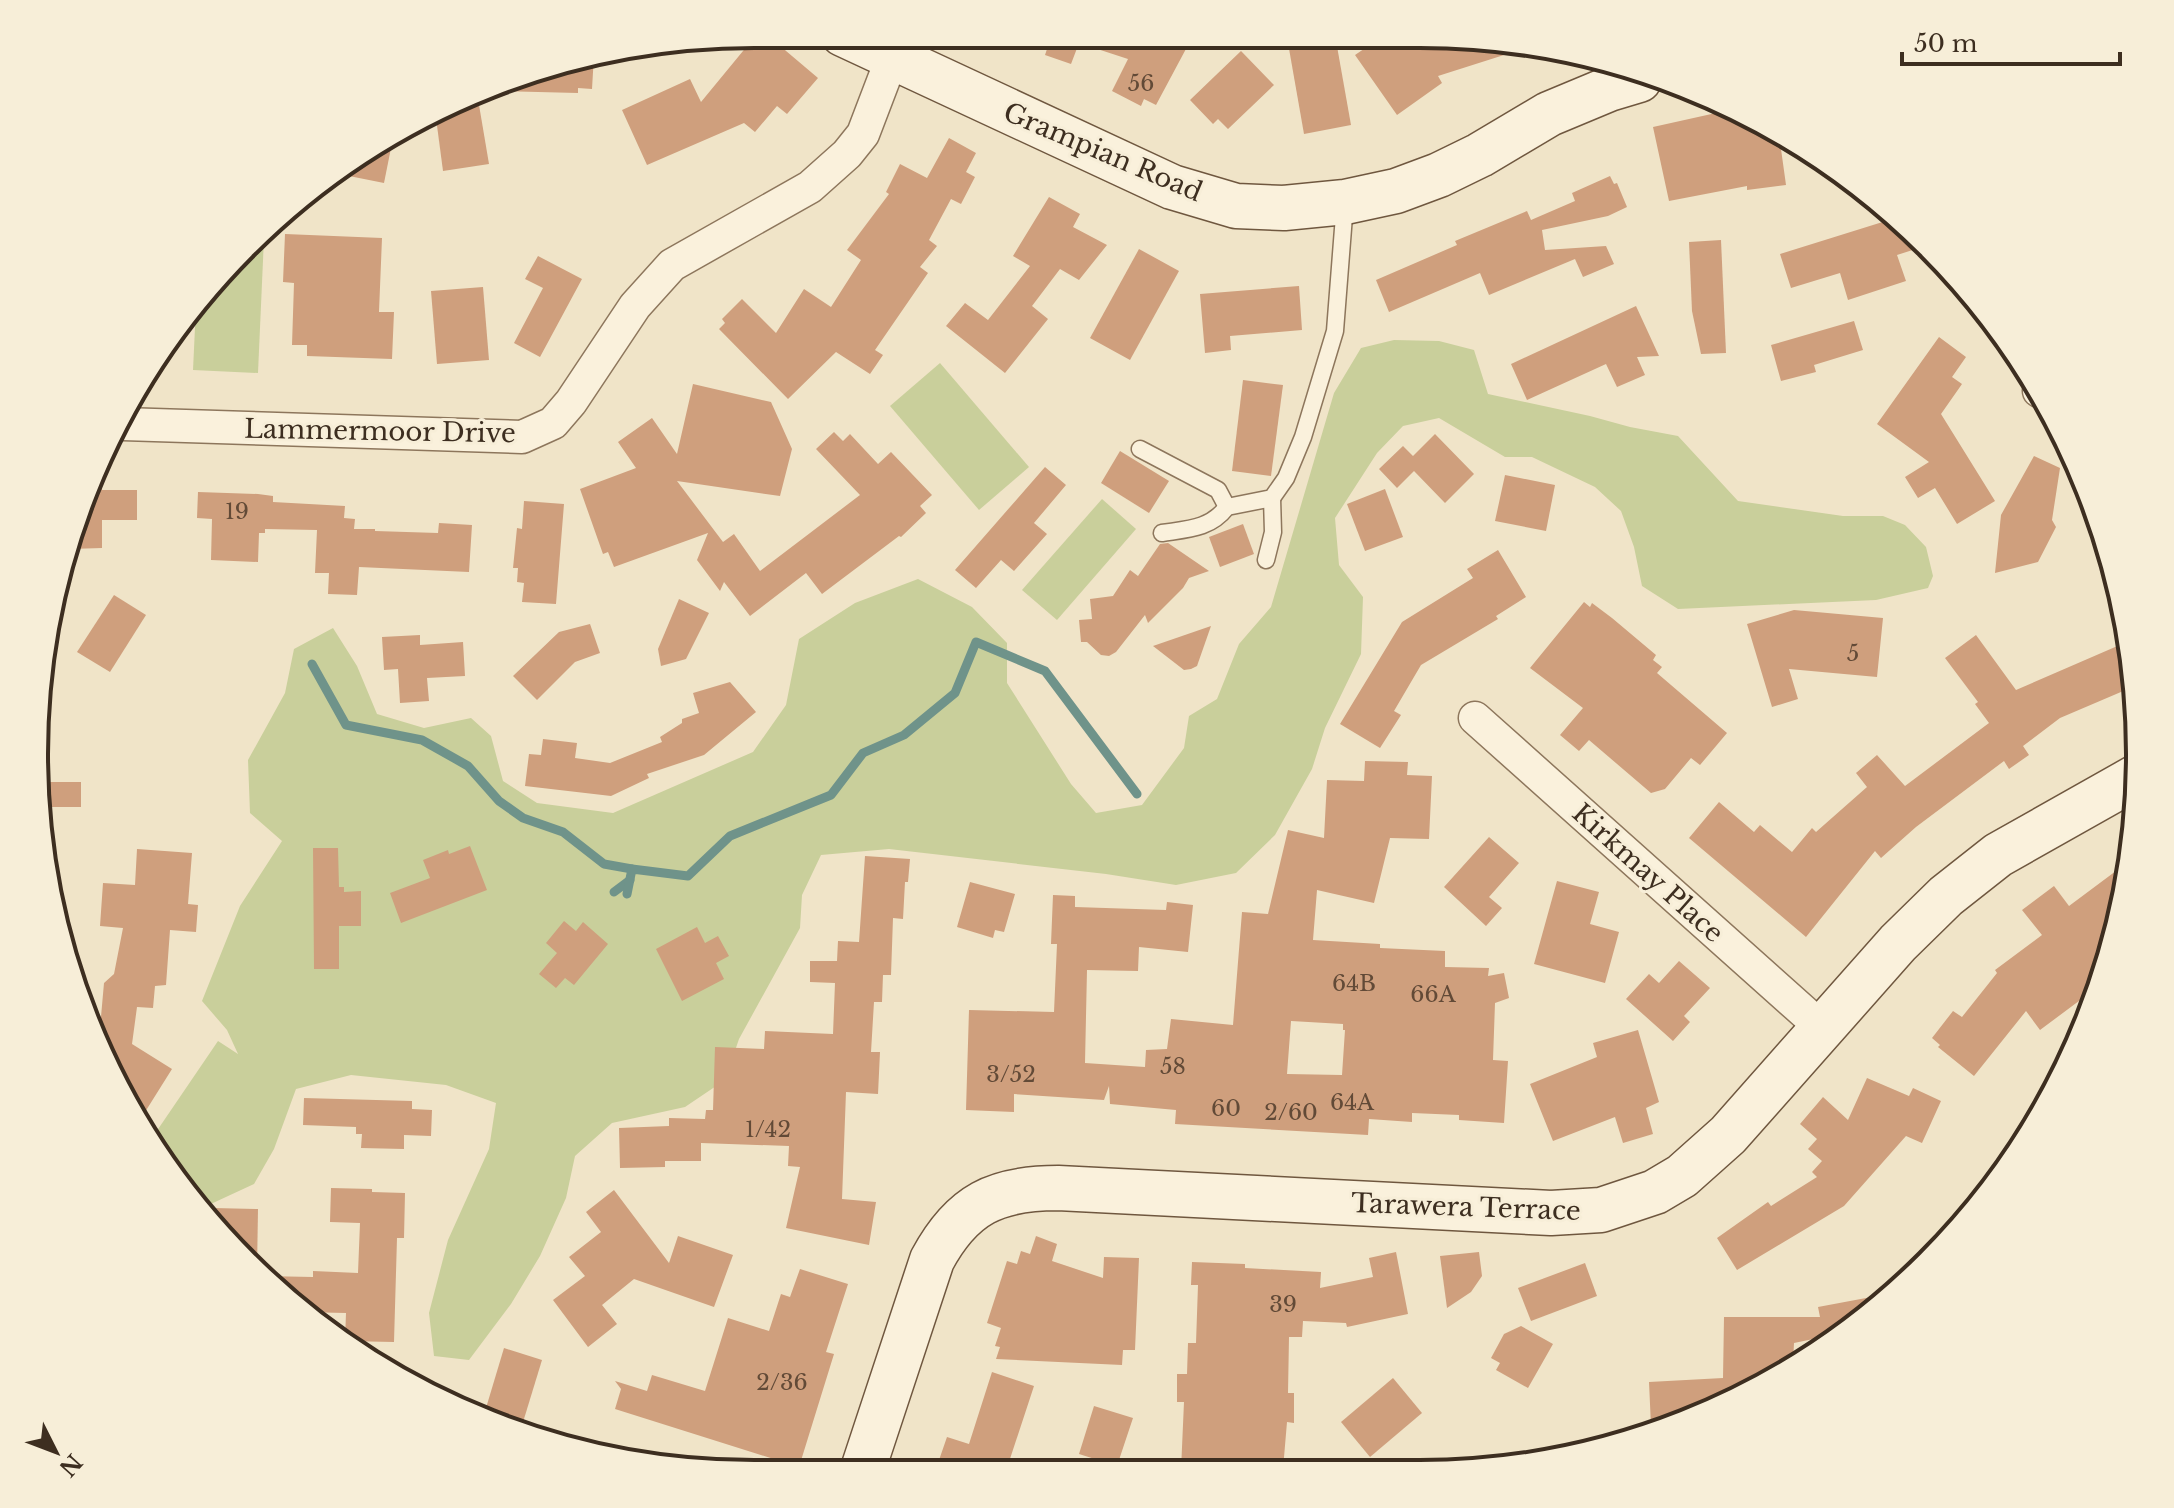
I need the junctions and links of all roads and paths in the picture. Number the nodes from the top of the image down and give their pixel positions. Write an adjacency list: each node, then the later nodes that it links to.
1 (872, 48): 2 (street, Grampian Road)
2 (892, 58): 6 (street, Grampian Road); 7 (street, Lammermoor Drive)
3 (1592, 70): 5 (street, Grampian Road)
4 (1630, 80): 5 (street, Grampian Road)
5 (1549, 114): 6 (street, Grampian Road)
6 (1345, 202): 9 (lane)
7 (131, 424)
8 (1140, 449): 10 (lane)
9 (1272, 498): 10 (lane); 12 (lane)
10 (1227, 507): 11 (lane)
11 (1162, 533)
12 (1266, 560)
13 (1475, 718): 15 (street, Kirkmay Place)
14 (2125, 783): 15 (street, Tarawera Terrace)
15 (1822, 1028): 16 (street, Tarawera Terrace)
16 (866, 1460)

